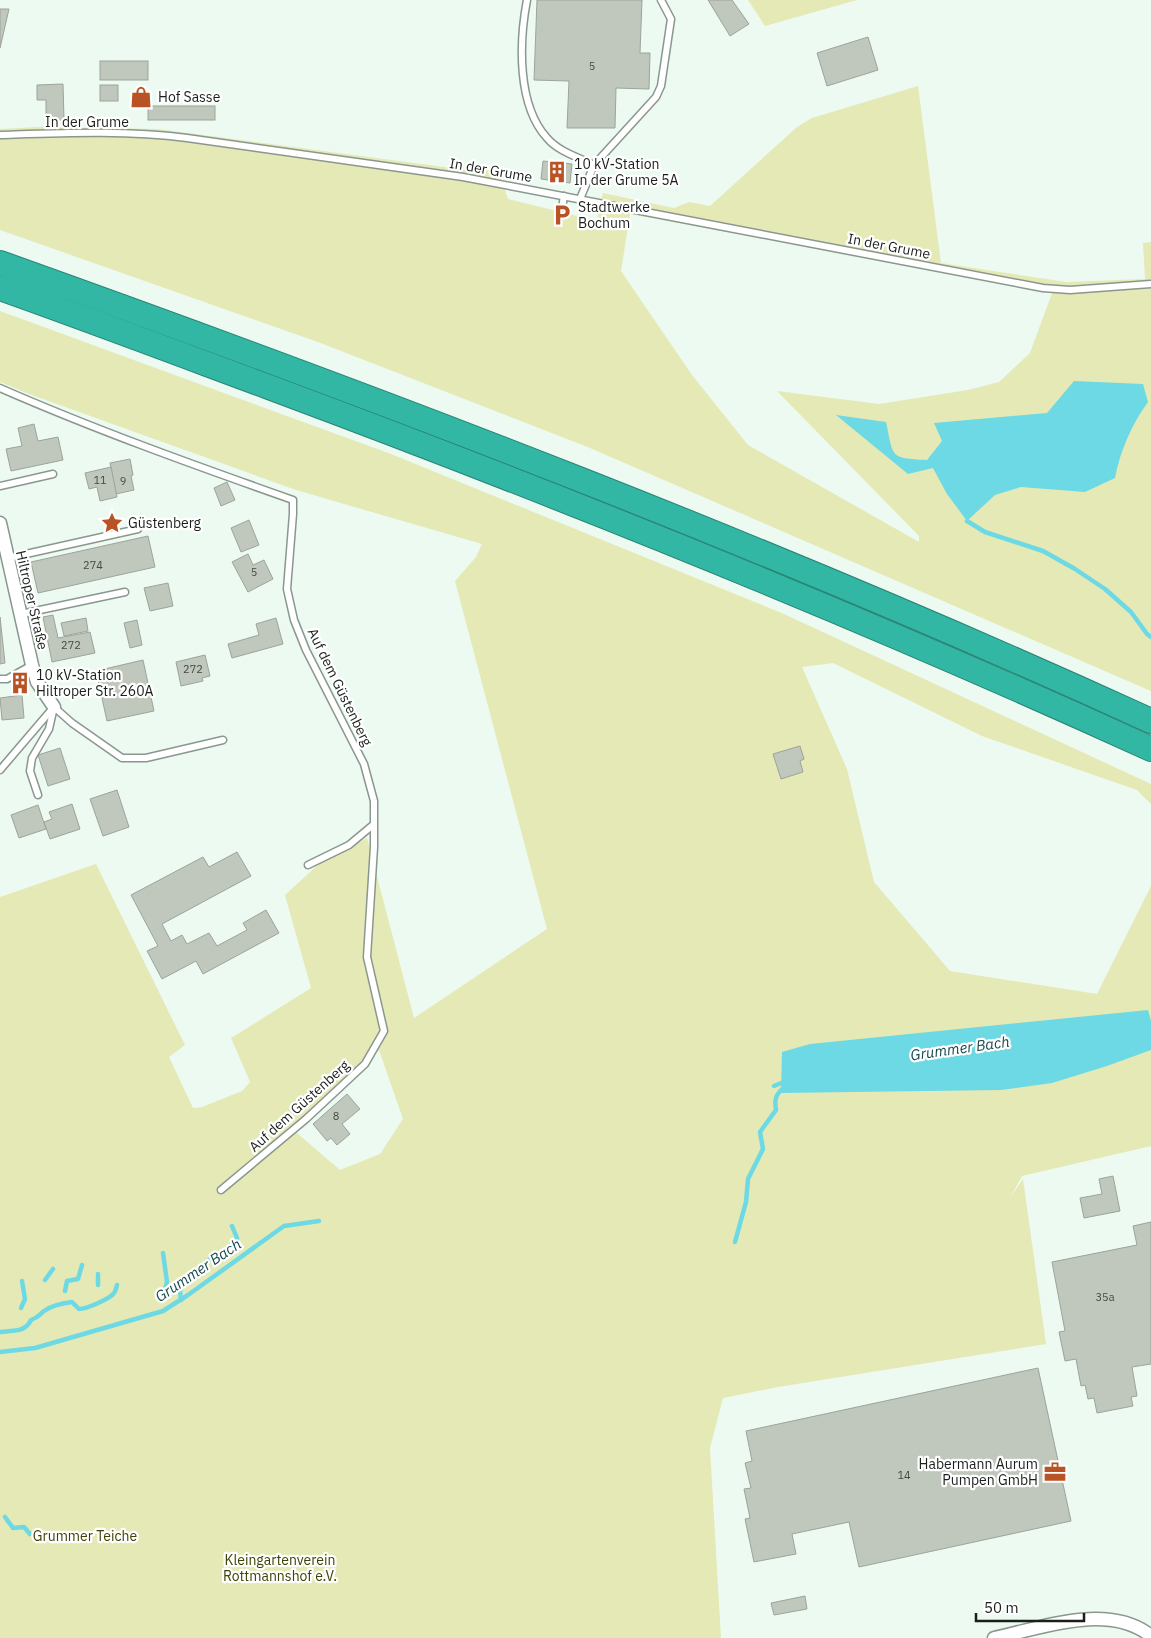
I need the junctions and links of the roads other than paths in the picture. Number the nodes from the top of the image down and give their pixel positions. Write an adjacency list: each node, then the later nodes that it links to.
1 (527, 0): 4 (lane)
2 (662, 0): 4 (lane)
3 (0, 135): 5 (lane, In der Grume)
4 (594, 165): 6 (lane)
5 (564, 196): 6 (lane, In der Grume); 7 (lane)
6 (580, 199): 9 (lane, In der Grume)
7 (562, 208)
8 (0, 263): 23 (highway)
9 (1151, 284)
10 (0, 288): 21 (highway)
11 (0, 388): 29 (lane, Auf dem Güstenberg)
12 (54, 474): 13 (lane)
13 (0, 486)
14 (0, 523): 16 (street, Hiltroper Straße)
15 (138, 529): 16 (lane)
16 (6, 565): 18 (street, Hiltroper Straße)
17 (125, 592): 18 (lane)
18 (21, 614): 19 (street, Hiltroper Straße)
19 (32, 665): 20 (lane); 22 (street, Hiltroper Straße)
20 (0, 679)
21 (1019, 689): 25 (highway); 26 (highway)
22 (54, 707): 24 (lane); 27 (lane); 28 (lane)
23 (1151, 722)
24 (223, 740)
25 (1151, 749)
26 (1151, 764)
27 (0, 770)
28 (38, 795)
29 (373, 825): 30 (lane); 31 (lane, Auf dem Güstenberg)
30 (308, 865)
31 (221, 1190)
32 (1151, 1636): 33 (street)
33 (994, 1638)

